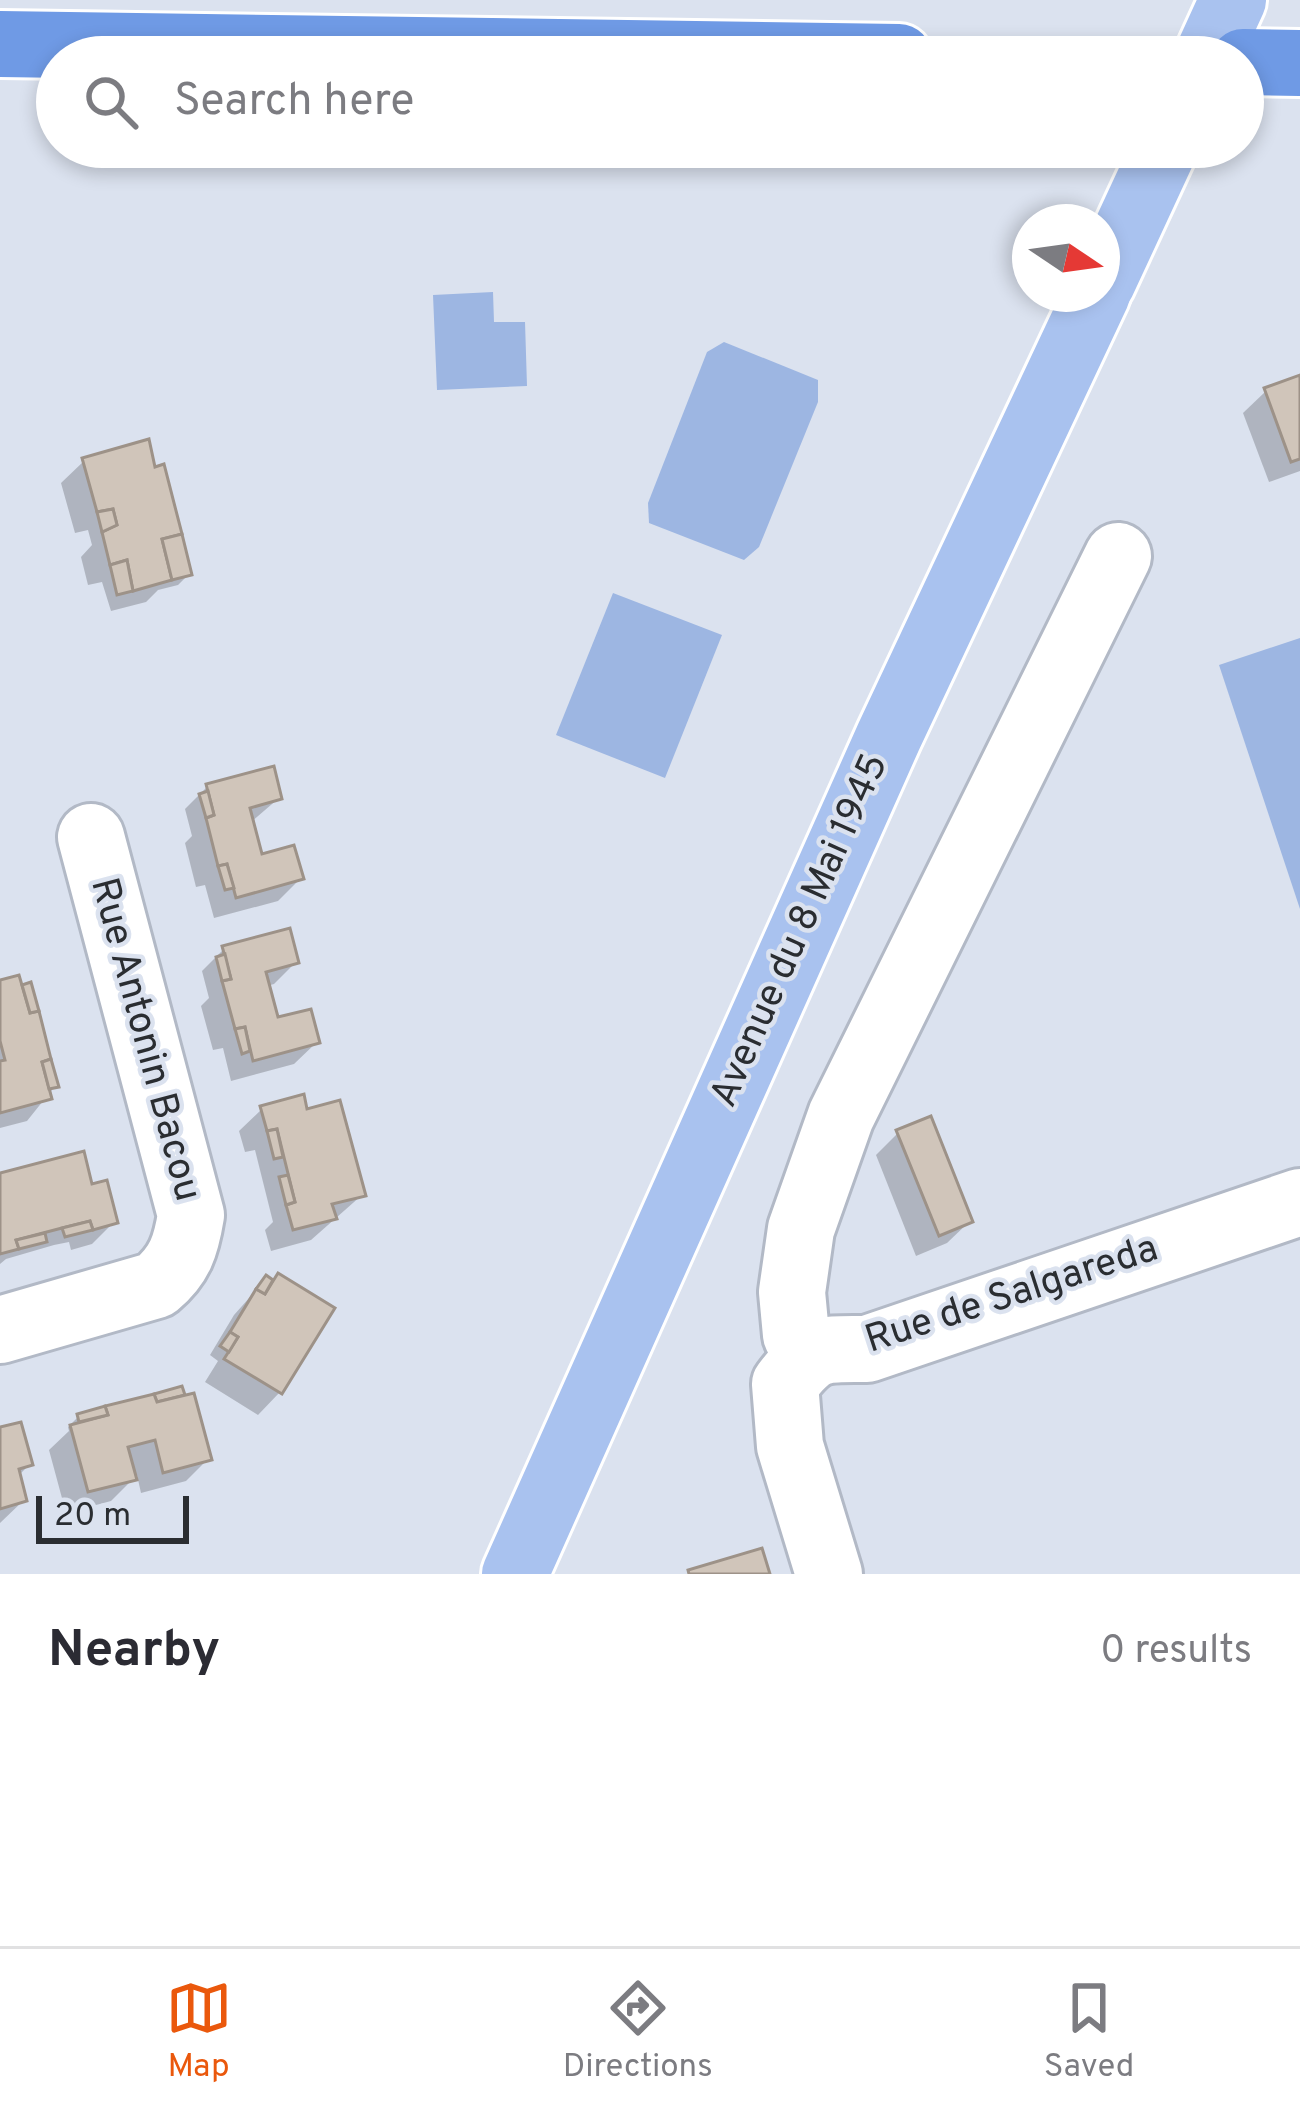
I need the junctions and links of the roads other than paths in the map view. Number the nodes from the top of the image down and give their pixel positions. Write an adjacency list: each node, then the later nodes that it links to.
1 (1233, 0): 2 (main road)
2 (1217, 36)
3 (0, 44): 4 (highway)
4 (36, 45)
5 (1264, 62): 6 (highway)
6 (1300, 63)
7 (1155, 168): 8 (main road)
8 (1120, 245)
9 (1089, 312): 15 (main road, Avenue du 8 Mai 1945)
10 (1118, 556): 14 (street)
11 (91, 837): 13 (street, Rue Antonin Bacou)
12 (1300, 1202): 14 (street, Rue de Salgareda)
13 (0, 1330)
14 (796, 1370): 16 (street)
15 (515, 1574)
16 (829, 1574)

